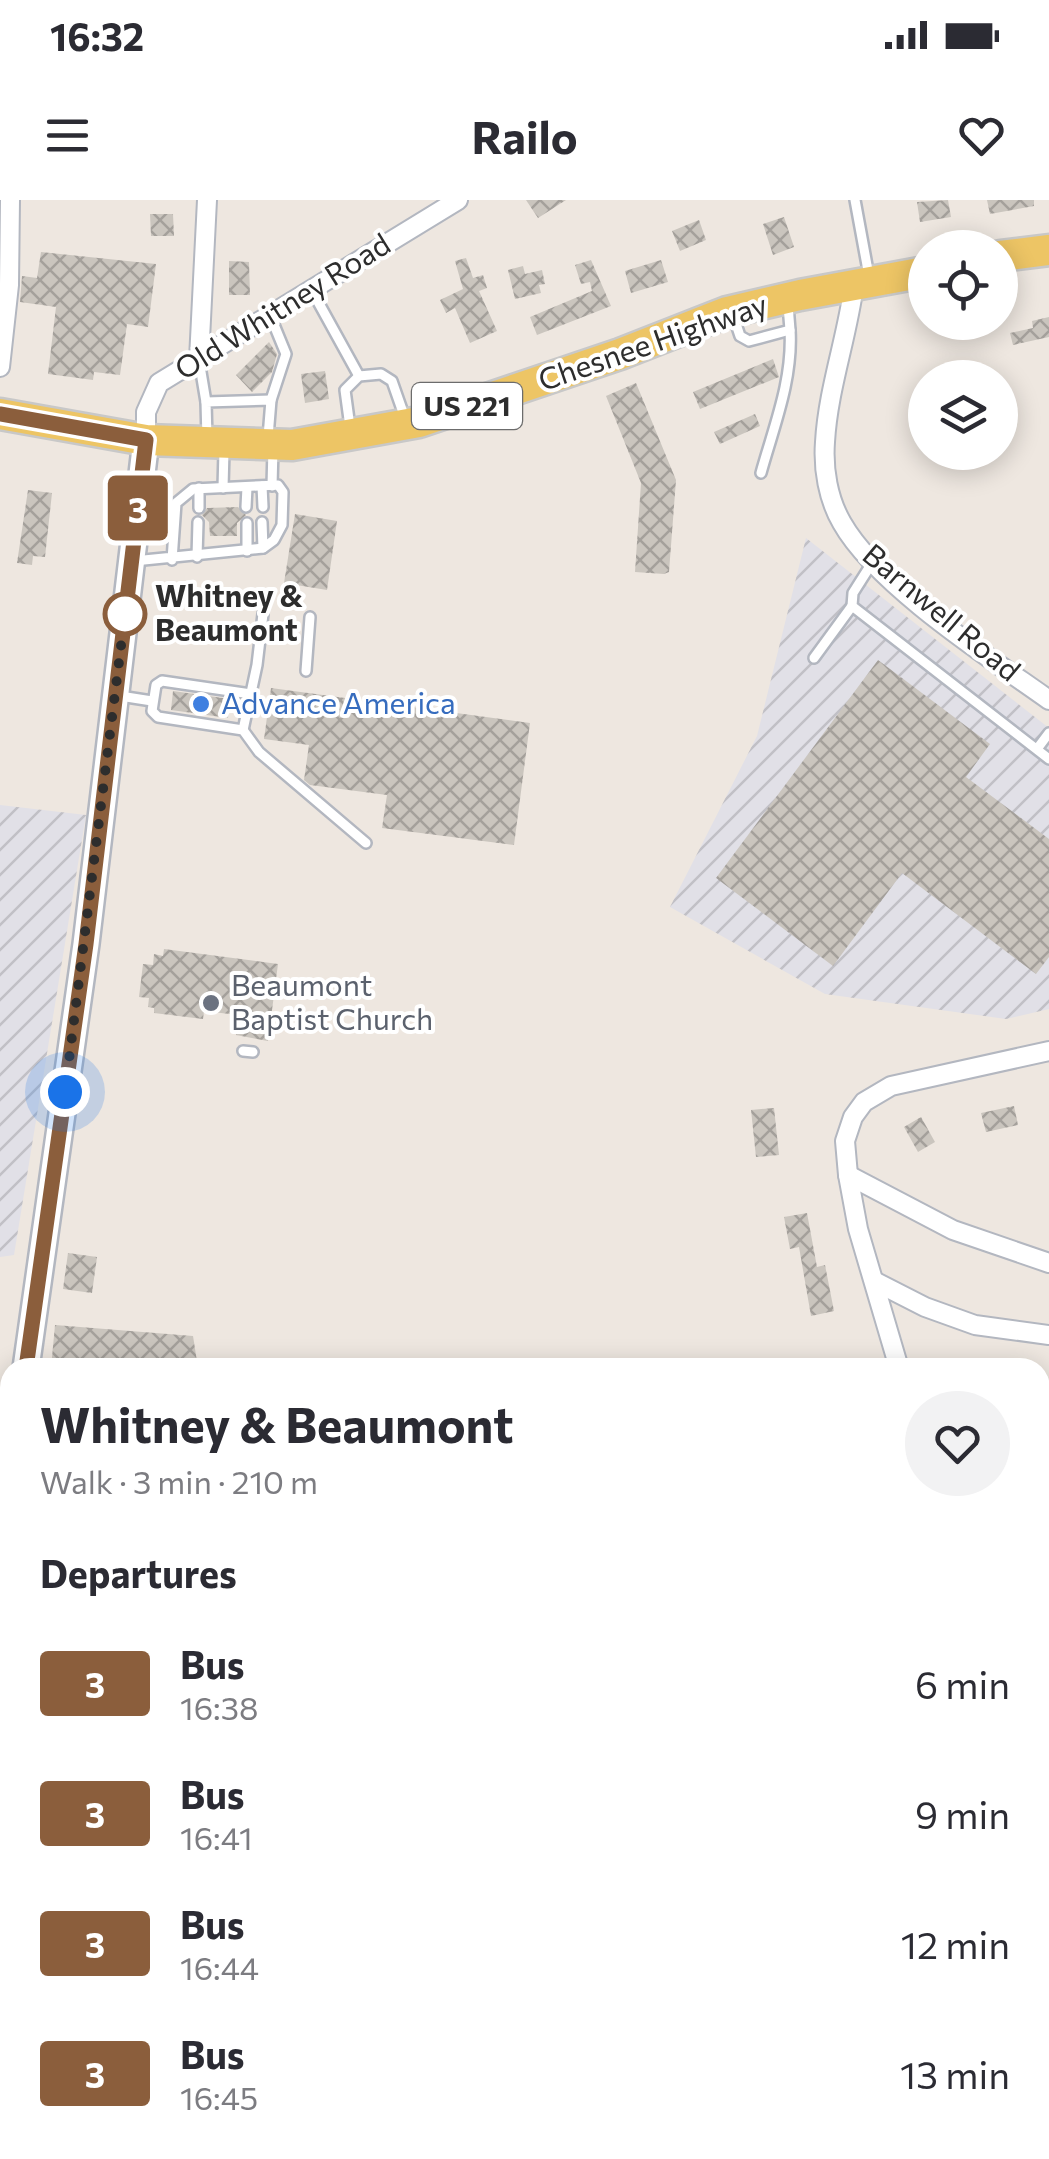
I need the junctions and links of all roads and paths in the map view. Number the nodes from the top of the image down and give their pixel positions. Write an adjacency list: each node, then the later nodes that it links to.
1 (10, 200): 16 (street)
2 (207, 200): 15 (street)
3 (458, 200): 5 (street, Old Whitney Road)
4 (855, 200): 9 (lane)
5 (427, 210): 10 (street, Old Whitney Road)
6 (1049, 250): 7 (main road)
7 (1018, 254)
8 (908, 275): 9 (main road, Chesnee Highway / US 221)
9 (862, 284): 11 (main road, Chesnee Highway / US 221); 43 (street, Barnwell Road)
10 (311, 289): 13 (street, Old Whitney Road); 17 (lane)
11 (787, 298): 12 (main road, Chesnee Highway / US 221); 14 (lane)
12 (732, 311): 14 (lane); 21 (main road, Chesnee Highway / US 221)
13 (270, 315): 15 (street, Old Whitney Road); 18 (lane)
14 (790, 330): 26 (lane)
15 (199, 359): 19 (lane); 23 (street, Old Whitney Road)
16 (0, 367)
17 (360, 376): 21 (lane); 22 (lane)
18 (271, 400): 19 (lane); 25 (lane)
19 (206, 402): 24 (lane)
20 (0, 414): 23 (main road, US 221)
21 (407, 424): 22 (main road, Chesnee Highway / US 221)
22 (352, 434): 25 (main road, Chesnee Highway / US 221)
23 (146, 440): 24 (main road, Chesnee Highway / US 221); 34 (street)
24 (216, 443): 25 (main road, Chesnee Highway / US 221); 30 (lane)
25 (270, 444): 28 (lane)
26 (760, 473)
27 (246, 486): 28 (lane); 30 (lane); 32 (lane)
28 (267, 486): 31 (lane); 39 (lane)
29 (199, 488): 30 (lane); 33 (lane); 35 (lane)
30 (223, 488)
31 (263, 506)
32 (246, 507)
33 (198, 508)
34 (137, 513): 35 (lane); 44 (street)
35 (174, 515): 42 (lane)
36 (198, 522): 41 (lane)
37 (262, 522): 39 (lane)
38 (247, 523): 40 (lane)
39 (263, 548): 40 (lane)
40 (247, 550): 41 (lane)
41 (197, 557): 42 (lane)
42 (172, 560): 44 (lane)
43 (873, 561): 45 (lane); 52 (street, Barnwell Road)
44 (131, 562): 51 (street)
45 (852, 606): 48 (lane); 56 (lane)
46 (262, 614): 50 (lane)
47 (310, 617): 49 (lane)
48 (814, 658)
49 (306, 671)
50 (251, 694): 53 (lane); 54 (lane)
51 (115, 696): 53 (lane); 64 (street)
52 (1049, 700)
53 (152, 701): 54 (lane)
54 (243, 730): 58 (lane)
55 (1049, 733): 56 (lane)
56 (1037, 749): 57 (lane)
57 (1049, 759)
58 (366, 844)
59 (1049, 1051): 60 (street)
60 (848, 1175): 61 (street); 62 (street)
61 (1049, 1263)
62 (874, 1280): 63 (street); 65 (street)
63 (1049, 1335)
64 (27, 1358)
65 (895, 1358)

